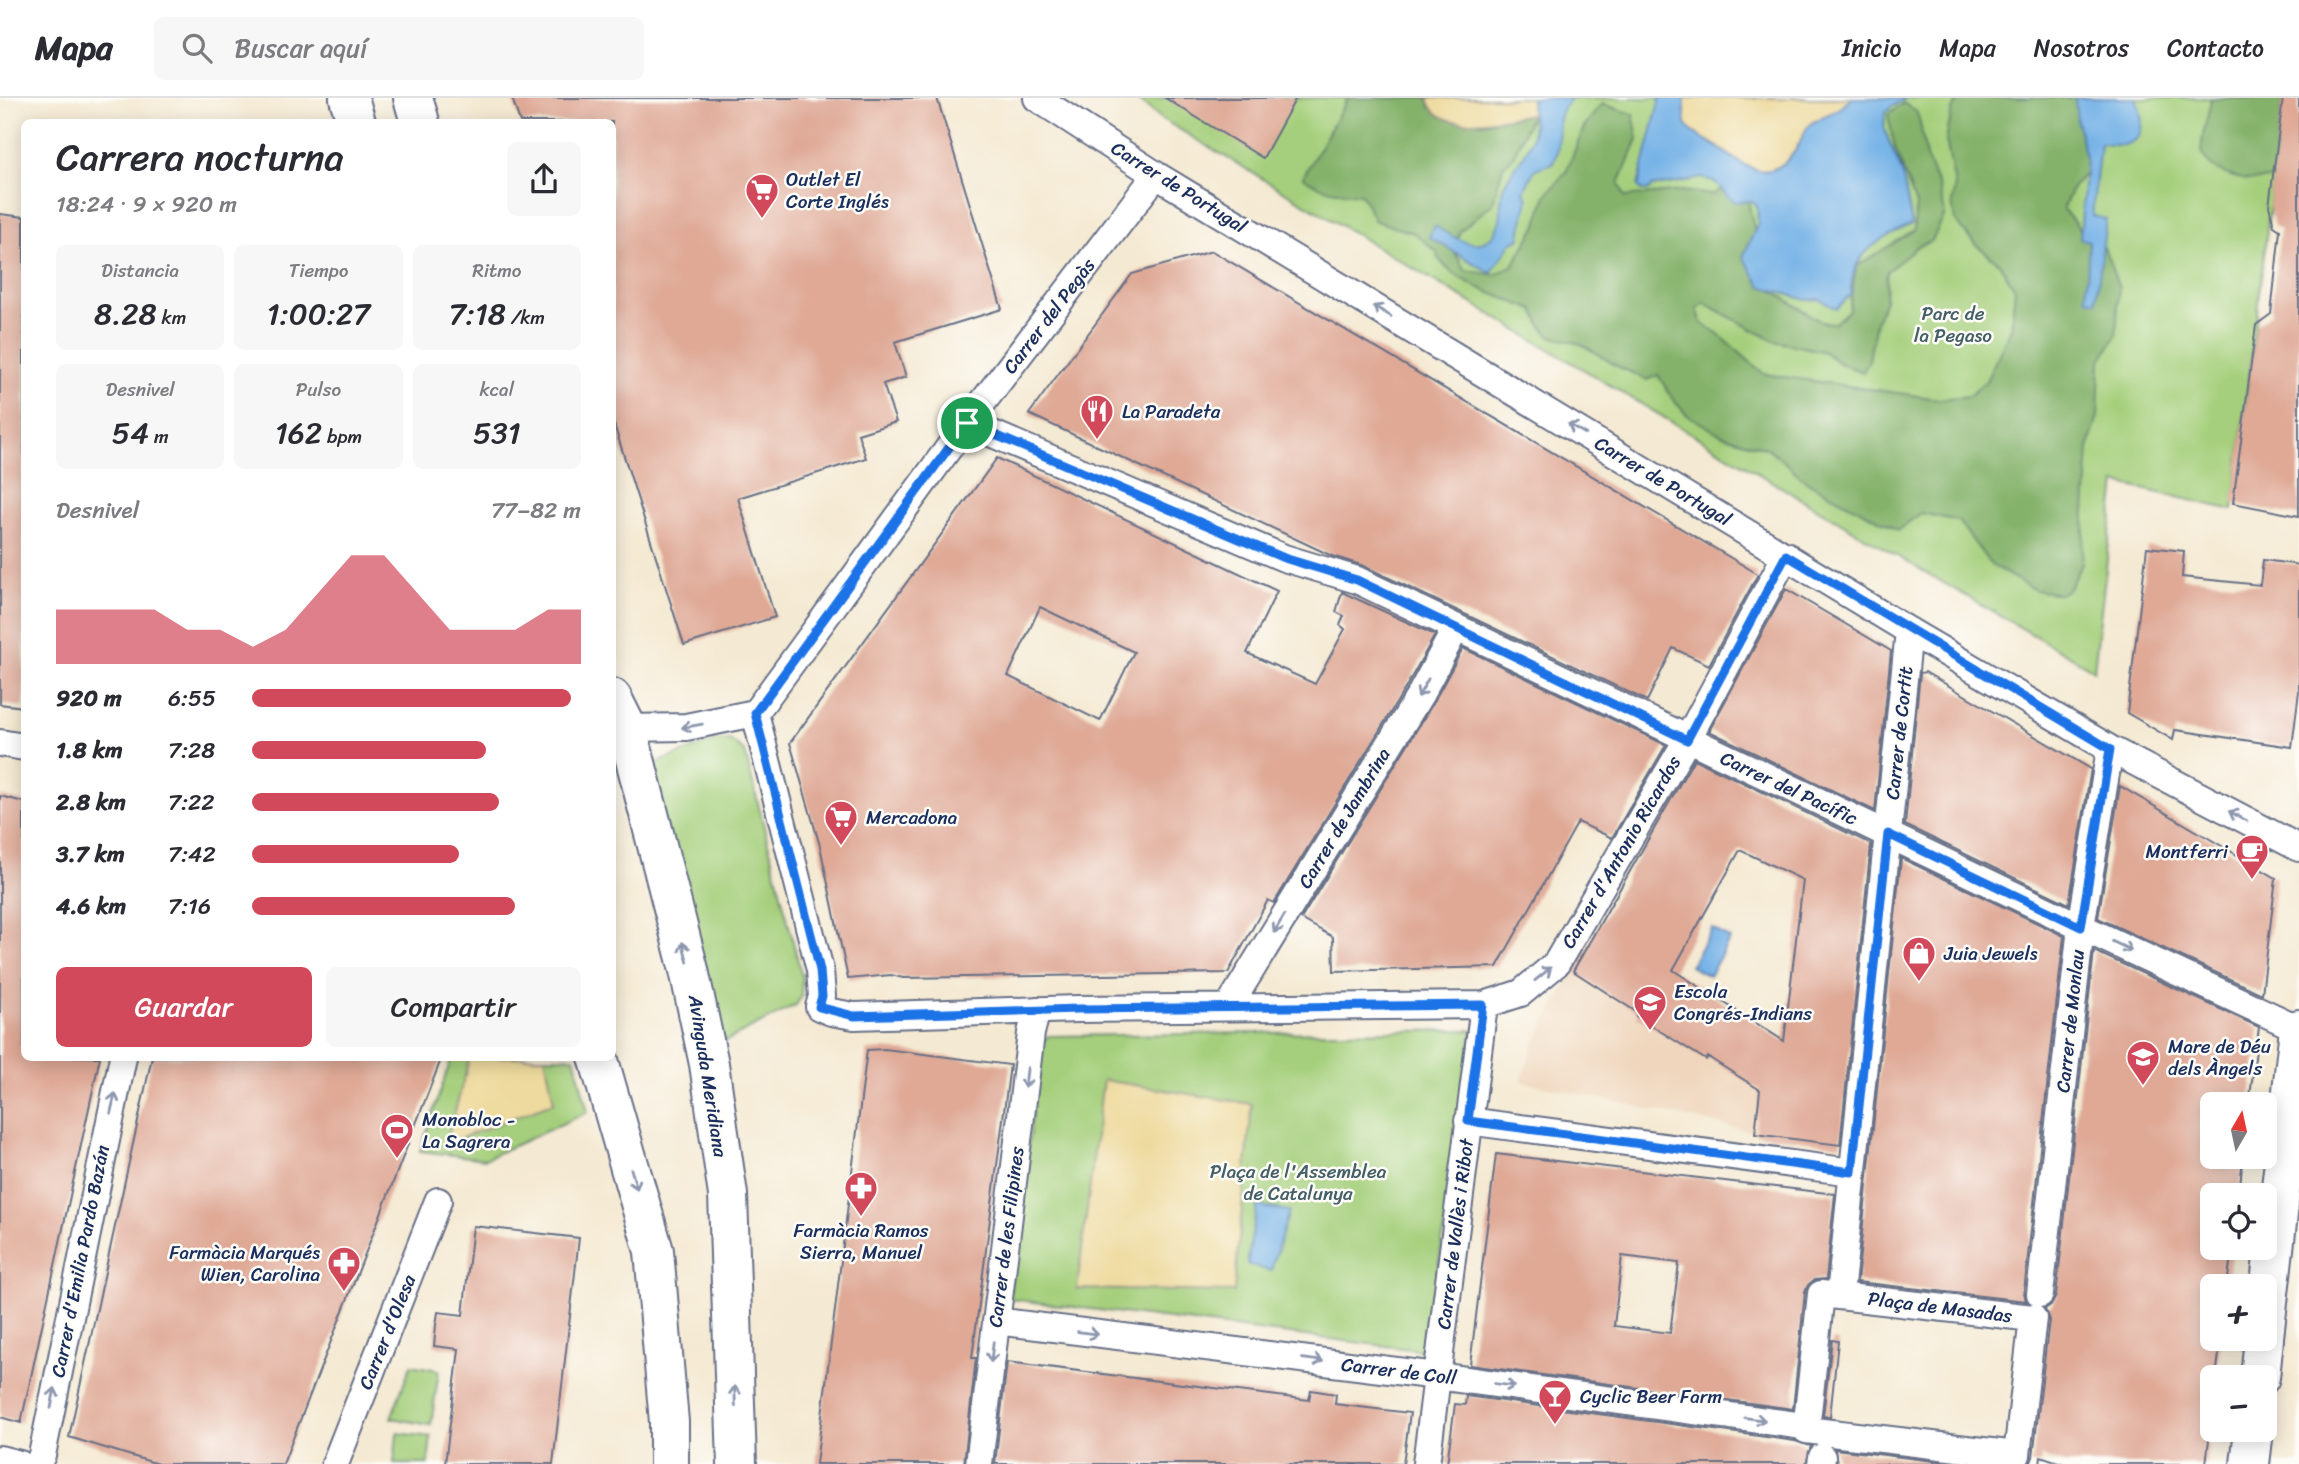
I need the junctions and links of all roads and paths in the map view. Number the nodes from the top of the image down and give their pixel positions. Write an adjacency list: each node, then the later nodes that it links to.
1 (349, 98): 4 (main road)
2 (413, 98): 5 (main road)
3 (1037, 98): 6 (street, Carrer de Portugal)
4 (355, 119)
5 (420, 119)
6 (1156, 175): 7 (street, Carrer del Pegàs); 8 (street, Carrer de Portugal, one-way to 6)
7 (967, 423): 9 (street, Carrer del Pacífic); 11 (street, Carrer del Pegàs)
8 (1786, 555): 10 (street, Carrer de Portugal); 13 (street, Carrer d'Antonio Ricardos)
9 (1456, 628): 13 (street, Carrer del Pacífic); 21 (street, Carrer de Jambrina, one-way to 21)
10 (1909, 631): 16 (street, Carrer de Portugal); 17 (street, Carrer de Cortit)
11 (755, 713): 12 (street, one-way to 12); 22 (street, Carrer d'Antonio Ricardos)
12 (617, 720): 41 (main road, Avinguda Meridiana, one-way to 12)
13 (1687, 740): 17 (street, Carrer del Pacífic); 20 (street, Carrer d'Antonio Ricardos, one-way to 13)
14 (0, 743): 15 (street)
15 (21, 746)
16 (2110, 749): 18 (street, Carrer de Portugal, one-way to 16); 19 (street, Carrer de Monlau)
17 (1888, 834): 19 (street, Carrer del Pacífic); 27 (street, Carrer de Cortit)
18 (2299, 848)
19 (2081, 927): 23 (street, Carrer del Pacífic, one-way to 23); 31 (street, Carrer de Monlau)
20 (1483, 1005): 21 (street, Carrer d'Antonio Ricardos); 26 (street, Carrer de Vallès i Ribot)
21 (1229, 1006): 22 (street, Carrer d'Antonio Ricardos)
22 (1037, 1010): 32 (street, Carrer de les Filipines, one-way to 32)
23 (2299, 1029): 29 (main road)
24 (122, 1061): 38 (street, Carrer d'Emilia Pardo Bazán, one-way to 24)
25 (599, 1061): 40 (main road, one-way to 40)
26 (1468, 1121): 27 (street); 33 (street, Carrer de Vallès i Ribot)
27 (1852, 1172): 30 (street, Carrer de Cortit)
28 (438, 1201): 39 (street, Carrer d'Olesa)
29 (2271, 1274)
30 (1840, 1294): 30 (street, Plaça de Masadas)
31 (2040, 1294)
32 (996, 1321): 33 (street, Carrer de Coll, one-way to 33); 42 (street, Carrer de les Filipines, one-way to 42)
33 (1437, 1376): 34 (street, Carrer de Coll, one-way to 34); 43 (street, Carrer de Vallès i Ribot)
34 (1803, 1426)
35 (2253, 1442): 44 (main road)
36 (0, 1459): 37 (street)
37 (20, 1464)
38 (38, 1464)
39 (335, 1464)
40 (669, 1464)
41 (737, 1464)
42 (979, 1464)
43 (1426, 1464)
44 (2250, 1464)

